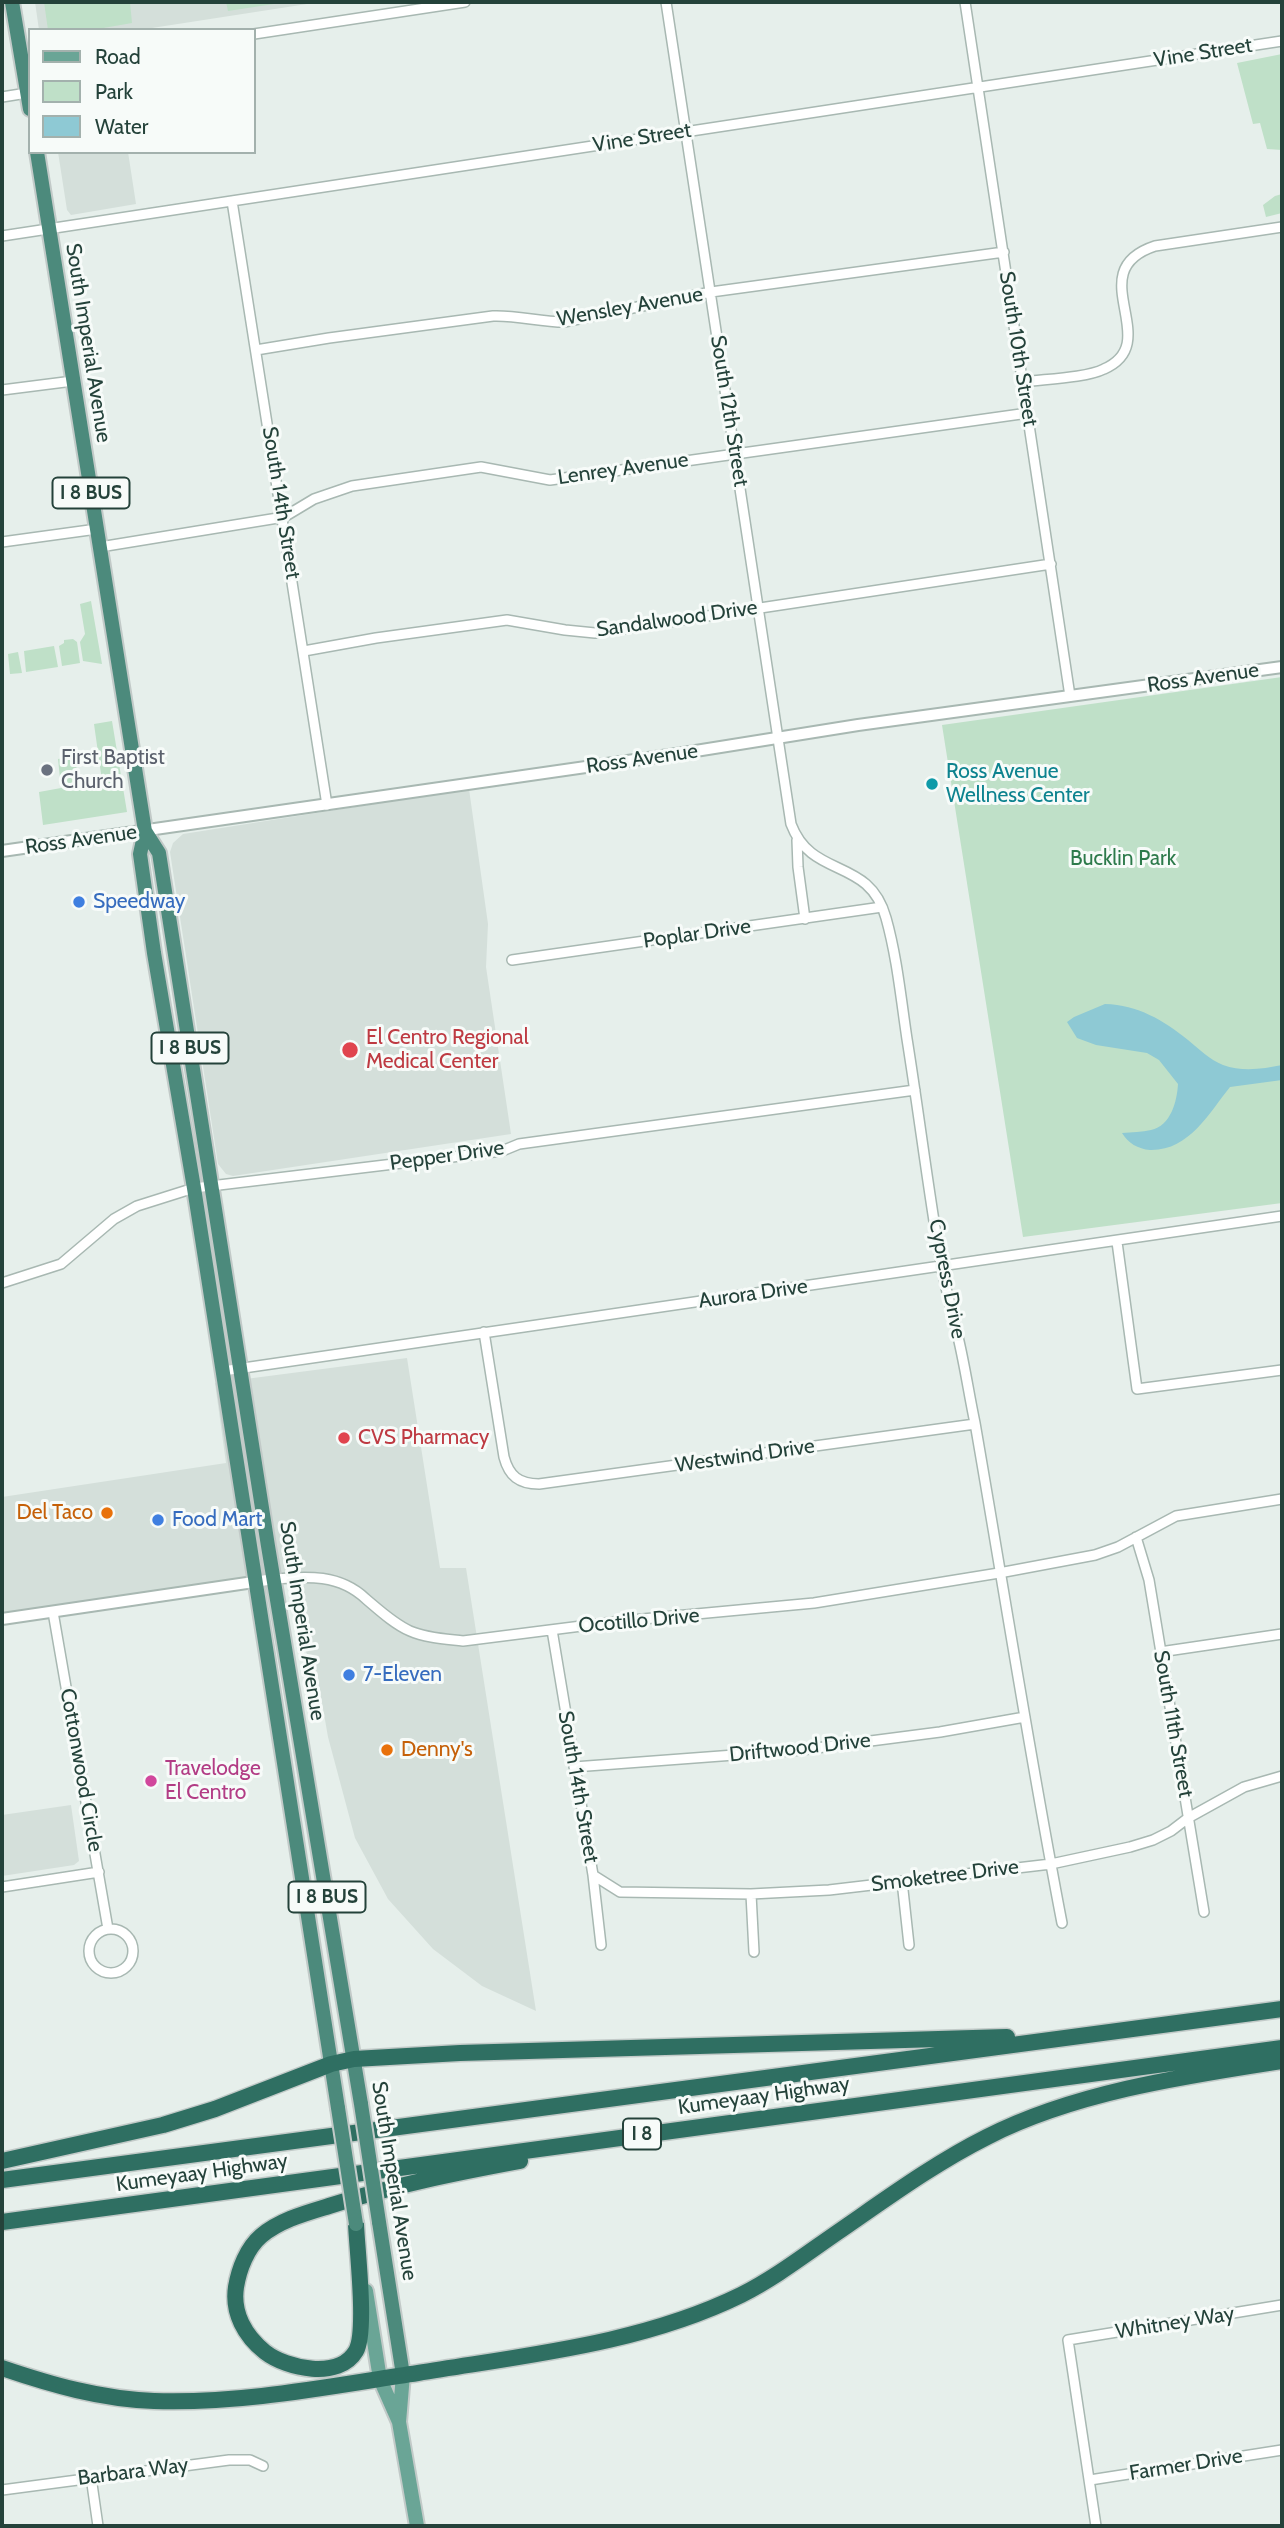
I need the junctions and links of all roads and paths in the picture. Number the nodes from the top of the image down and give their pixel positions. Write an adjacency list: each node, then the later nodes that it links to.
1 (12, 2): 7 (highway)
2 (465, 2): 5 (street)
3 (666, 2): 12 (street, South 12th Street)
4 (965, 2): 8 (street, South 10th Street)
5 (256, 34)
6 (1282, 41): 8 (street, Vine Street)
7 (26, 68): 9 (highway)
8 (978, 87): 12 (street, Vine Street); 18 (street, South 10th Street)
9 (27, 93): 10 (street); 11 (highway)
10 (2, 97)
11 (28, 99)
12 (686, 131): 14 (street, Vine Street); 19 (street, South 12th Street)
13 (37, 154): 16 (highway, South Imperial Avenue / I 8 BUS)
14 (232, 201): 16 (street, Vine Street); 20 (street, South 14th Street)
15 (1282, 227): 22 (street)
16 (49, 229): 17 (street, Vine Street); 21 (highway, South Imperial Avenue / I 8 BUS)
17 (2, 236)
18 (1004, 252): 19 (street, Wensley Avenue); 22 (street, South 10th Street)
19 (711, 292): 20 (street, Wensley Avenue); 25 (street, South 12th Street)
20 (256, 350): 26 (street, South 14th Street)
21 (73, 380): 23 (street); 27 (highway, South Imperial Avenue / I 8 BUS)
22 (1023, 382): 24 (street, South 10th Street)
23 (2, 390)
24 (1028, 413): 25 (street, Lenrey Avenue); 30 (street, South 10th Street)
25 (735, 454): 26 (street, Lenrey Avenue); 31 (street, South 12th Street)
26 (284, 517): 29 (street, Lenrey Avenue); 32 (street, South 14th Street)
27 (97, 529): 28 (street); 29 (highway, South Imperial Avenue / I 8 BUS)
28 (2, 542)
29 (100, 547): 37 (highway, South Imperial Avenue / I 8 BUS)
30 (1051, 564): 31 (street, Sandalwood Drive); 34 (street, South 10th Street)
31 (758, 607): 32 (street, Sandalwood Drive); 35 (street, South 12th Street)
32 (304, 651): 36 (street, South 14th Street)
33 (1282, 667): 34 (street, Ross Avenue)
34 (1070, 696): 35 (street, Ross Avenue)
35 (778, 737): 36 (street, Ross Avenue); 38 (street)
36 (327, 805): 37 (street, Ross Avenue)
37 (145, 831): 39 (street, Ross Avenue); 43 (highway, South Imperial Avenue / I 8 BUS); 44 (highway, South Imperial Avenue / I 8 BUS)
38 (797, 838): 40 (street, Cypress Drive); 41 (street)
39 (2, 851)
40 (881, 907): 41 (street, Poplar Drive); 45 (street, Cypress Drive)
41 (805, 919): 42 (street, Poplar Drive)
42 (512, 960)
43 (185, 1008): 44 (highway); 46 (highway, South Imperial Avenue / I 8 BUS)
44 (164, 1012): 47 (highway, South Imperial Avenue / I 8 BUS)
45 (915, 1090): 46 (street, Pepper Drive); 50 (street, Cypress Drive)
46 (211, 1186): 47 (street, Pepper Drive); 53 (highway, South Imperial Avenue / I 8 BUS)
47 (194, 1188): 51 (street, Pepper Drive); 55 (highway, South Imperial Avenue / I 8 BUS)
48 (1282, 1216): 49 (street, Aurora Drive)
49 (1117, 1242): 50 (street, Aurora Drive); 54 (street)
50 (942, 1267): 52 (street, Aurora Drive); 56 (street, Cypress Drive)
51 (2, 1283)
52 (484, 1332): 53 (street, Aurora Drive); 56 (street, Westwind Drive)
53 (240, 1368): 55 (street, Aurora Drive); 60 (highway, South Imperial Avenue / I 8 BUS)
54 (1282, 1370)
55 (223, 1371): 61 (highway, South Imperial Avenue / I 8 BUS)
56 (975, 1424): 59 (street, Cypress Drive)
57 (1282, 1499): 58 (street, Ocotillo Drive)
58 (1136, 1537): 59 (street, Ocotillo Drive); 66 (street, South 11th Street)
59 (999, 1573): 64 (street, Ocotillo Drive); 67 (street, Cypress Drive)
60 (274, 1579): 61 (street, Ocotillo Drive); 64 (street, Ocotillo Drive); 86 (highway, South Imperial Avenue / I 8 BUS)
61 (256, 1582): 62 (street, Ocotillo Drive); 88 (highway, South Imperial Avenue / I 8 BUS)
62 (52, 1612): 63 (street, Ocotillo Drive); 72 (street, Cottonwood Circle)
63 (2, 1619)
64 (552, 1630): 68 (street, South 14th Street)
65 (1282, 1634): 66 (street)
66 (1160, 1652): 70 (street, South 11th Street)
67 (1025, 1717): 68 (street, Driftwood Drive); 71 (street, Cypress Drive)
68 (573, 1767): 73 (street, South 14th Street)
69 (1282, 1776): 70 (street, Smoketree Drive)
70 (1188, 1818): 71 (street, Smoketree Drive); 77 (street, South 11th Street)
71 (1051, 1864): 74 (street, Smoketree Drive); 78 (street, Cypress Drive)
72 (99, 1872): 75 (street); 79 (street, Cottonwood Circle)
73 (593, 1875): 76 (street, Smoketree Drive); 80 (street, South 14th Street)
74 (902, 1881): 76 (street, Smoketree Drive); 81 (street)
75 (2, 1886)
76 (751, 1894): 82 (street)
77 (1204, 1912)
78 (1062, 1923)
79 (108, 1928): 79 (street)
80 (601, 1945)
81 (909, 1945)
82 (754, 1952)
83 (1282, 2009): 84 (highway, Kumeyaay Highway / I 8)
84 (1048, 2039): 86 (highway); 91 (highway, Kumeyaay Highway / I 8)
85 (1282, 2048): 89 (highway, Kumeyaay Highway / I 8)
86 (355, 2059): 88 (highway); 96 (highway, South Imperial Avenue / I 8 BUS, bridge)
87 (1282, 2061): 96 (highway)
88 (331, 2064): 90 (highway); 93 (highway, South Imperial Avenue, bridge)
89 (555, 2146): 92 (highway, Kumeyaay Highway / I 8); 93 (highway)
90 (2, 2161)
91 (2, 2180)
92 (2, 2222)
93 (356, 2224): 97 (main road, South Imperial Avenue)
94 (1282, 2305): 102 (street, Whitney Way)
95 (2, 2368): 97 (highway)
96 (403, 2375): 97 (highway); 98 (main road, South Imperial Avenue)
97 (380, 2379): 98 (main road, South Imperial Avenue)
98 (400, 2422): 105 (main road, South Imperial Avenue)
99 (1282, 2450): 102 (street, Farmer Drive)
100 (263, 2466): 101 (street, Barbara Way)
101 (91, 2477): 103 (street, Barbara Way); 104 (street)
102 (1090, 2480): 106 (street)
103 (2, 2490)
104 (98, 2526)
105 (417, 2526)
106 (1096, 2526)

